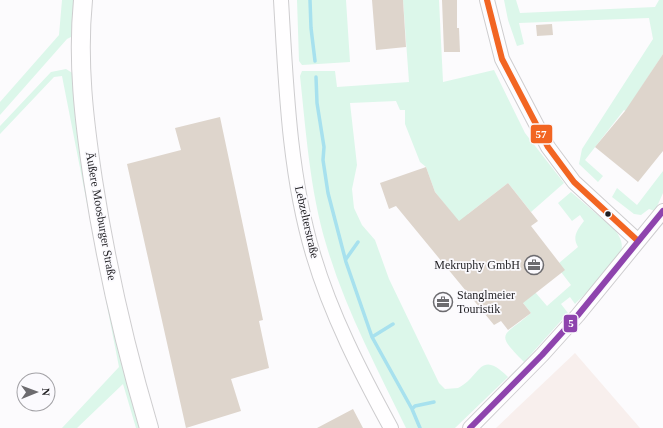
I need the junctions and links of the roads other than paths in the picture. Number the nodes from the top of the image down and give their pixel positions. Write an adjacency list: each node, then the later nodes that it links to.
1 (83, 0): 6 (street, Äußere Moosburger Straße)
2 (280, 0): 7 (street, Lebzelterstraße)
3 (487, 0): 5 (street)
4 (663, 211): 5 (street)
5 (638, 241): 8 (street)
6 (149, 428)
7 (391, 428)
8 (470, 428)

